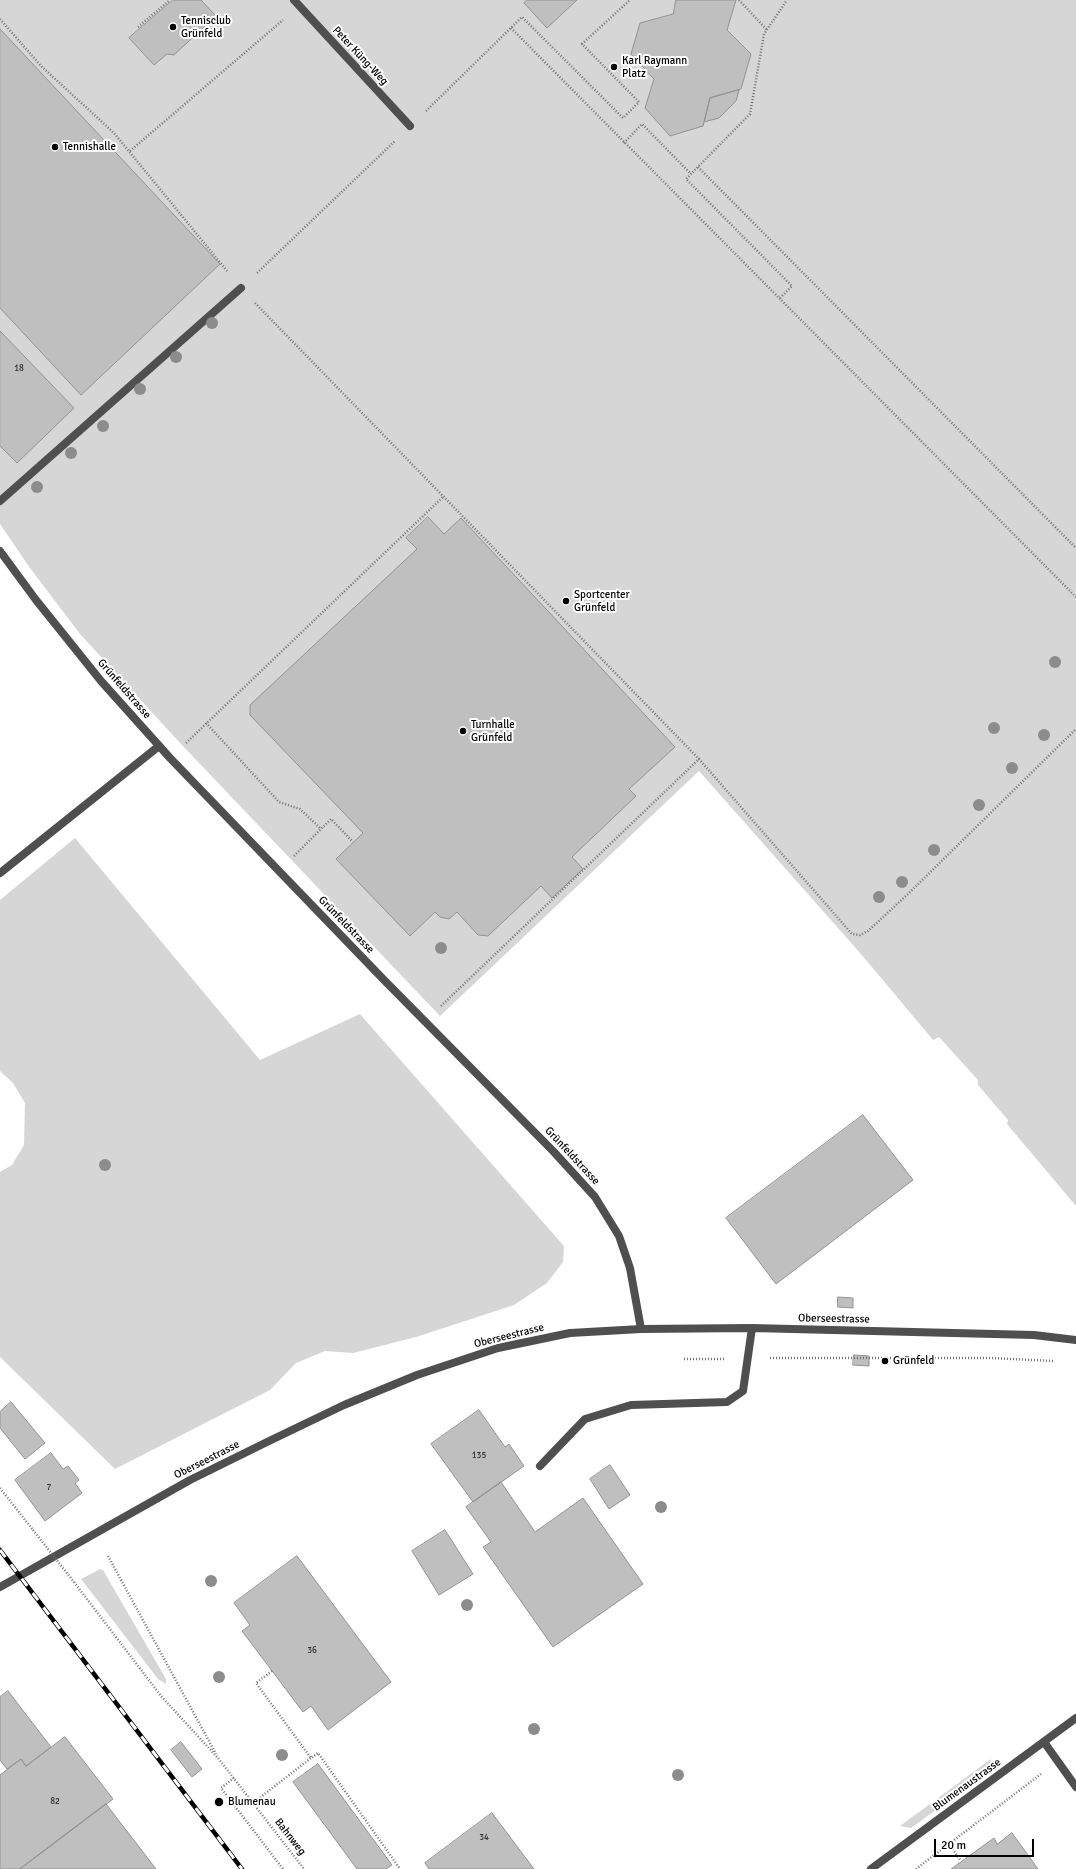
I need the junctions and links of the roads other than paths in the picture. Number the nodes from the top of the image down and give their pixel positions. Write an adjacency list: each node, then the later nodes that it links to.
1 (296, 3): 2 (street, Peter Küng-Weg)
2 (410, 126)
3 (241, 288): 4 (street)
4 (0, 501)
5 (0, 551): 6 (street, Grünfeldstrasse)
6 (159, 746): 7 (street); 9 (street, Grünfeldstrasse)
7 (0, 873)
8 (752, 1328): 9 (street, Oberseestrasse); 10 (street, Oberseestrasse); 11 (street)
9 (641, 1329): 12 (street, Oberseestrasse)
10 (1076, 1340)
11 (540, 1466)
12 (0, 1587)
13 (1076, 1718): 14 (street, Blumenaustrasse)
14 (1044, 1742): 15 (street); 16 (street, Blumenaustrasse)
15 (1076, 1787)
16 (871, 1869)

